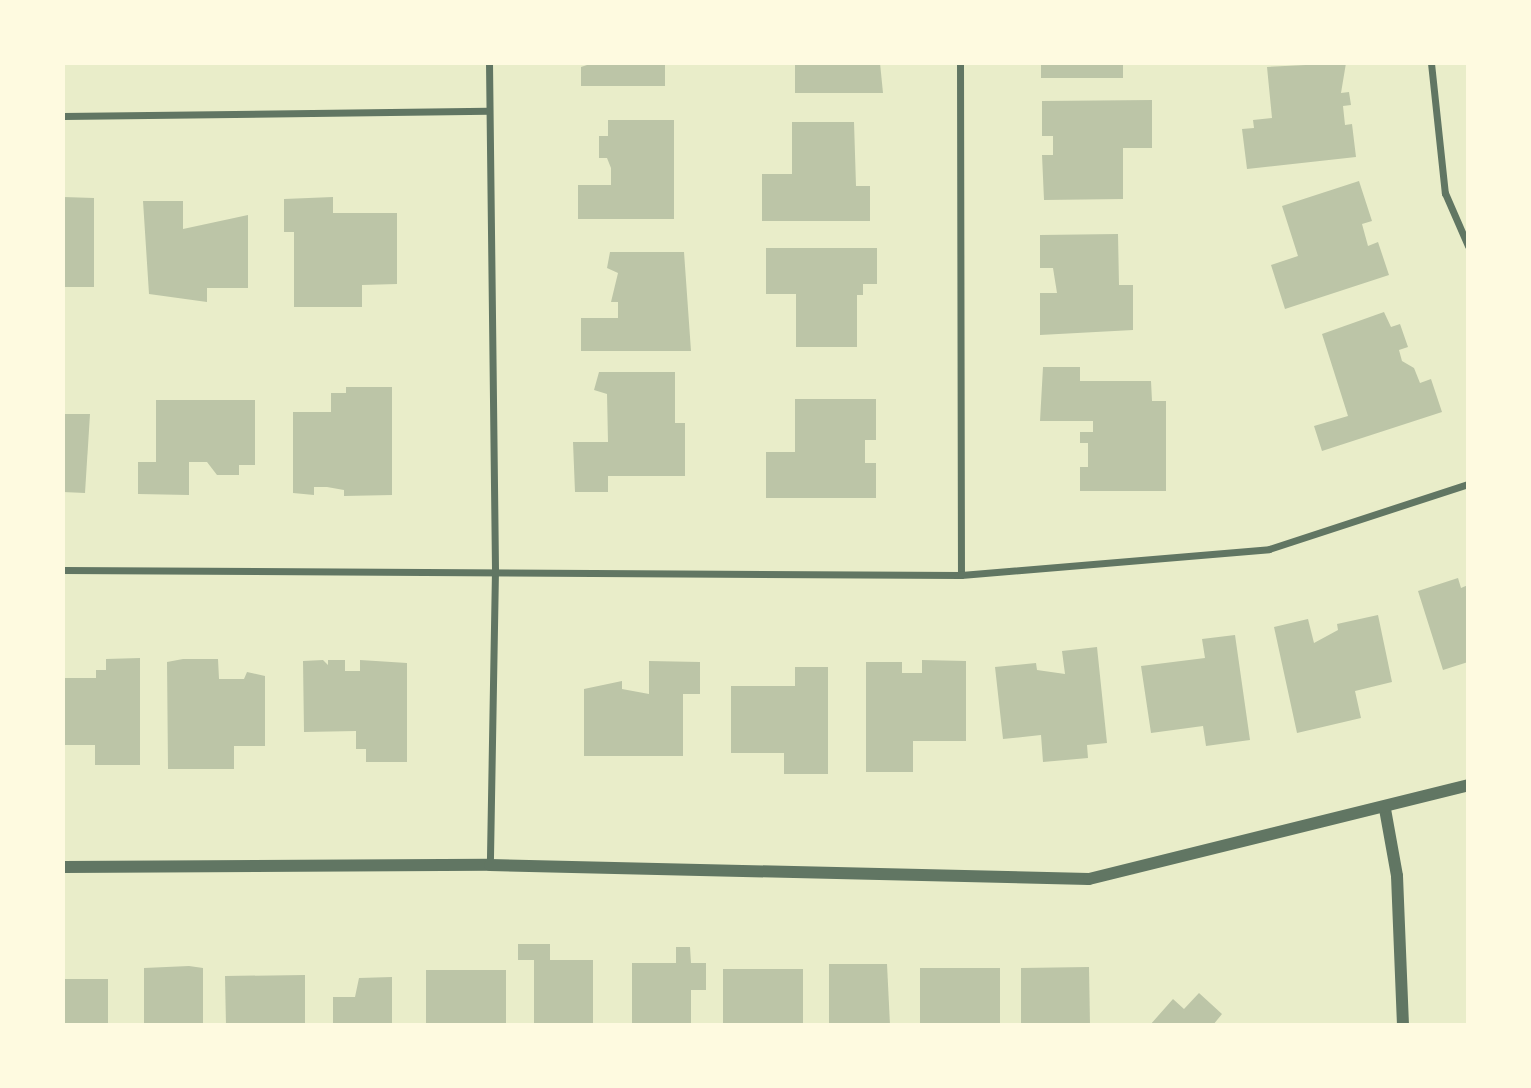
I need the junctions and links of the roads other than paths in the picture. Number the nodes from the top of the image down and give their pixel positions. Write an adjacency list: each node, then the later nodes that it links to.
1 (489, 63): 4 (street)
2 (960, 63): 10 (street)
3 (1431, 63): 6 (street)
4 (488, 111): 5 (street); 9 (street)
5 (63, 116)
6 (1468, 246)
7 (1468, 484): 10 (street)
8 (63, 570): 9 (street)
9 (495, 570): 10 (street); 13 (street)
10 (961, 575)
11 (1468, 785): 12 (street)
12 (1385, 809): 13 (street); 15 (street)
13 (490, 865): 14 (street)
14 (63, 867)
15 (1403, 1025)

